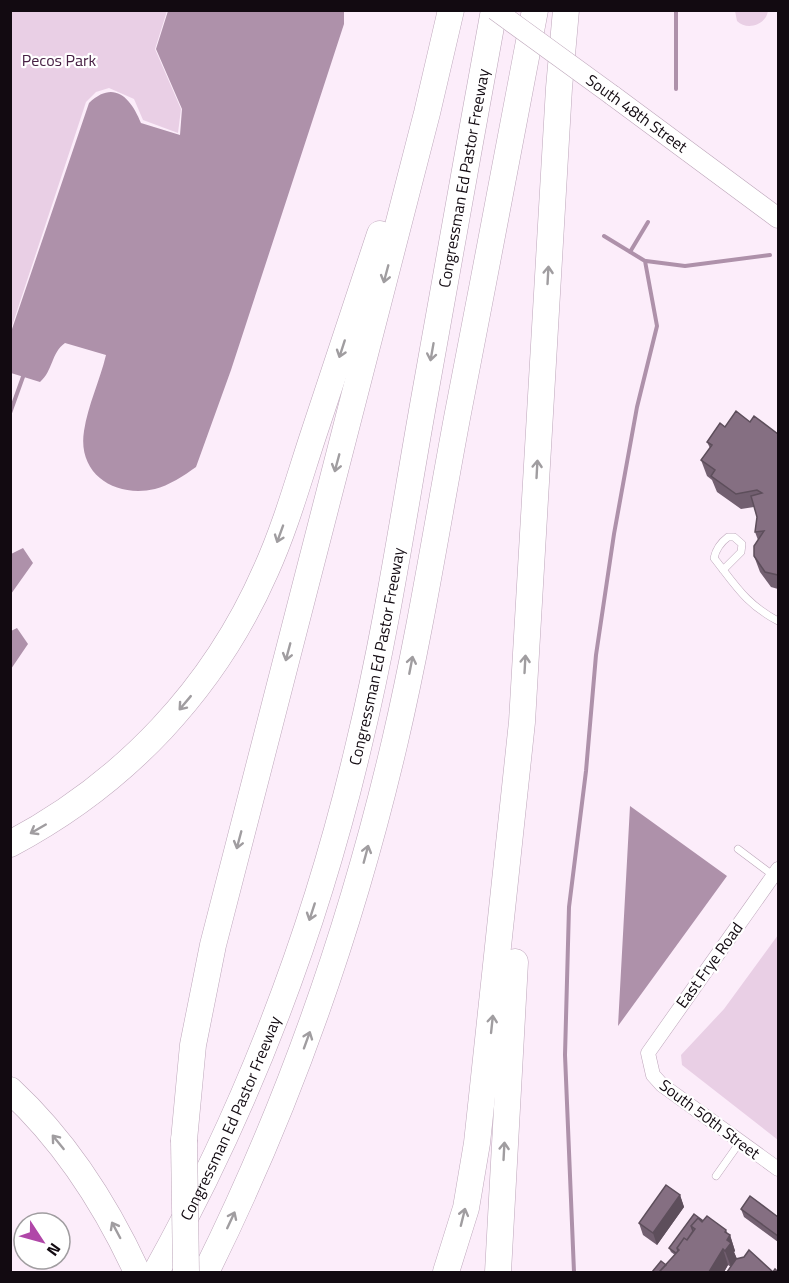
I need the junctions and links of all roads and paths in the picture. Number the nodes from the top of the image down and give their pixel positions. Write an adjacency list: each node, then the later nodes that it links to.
1 (451, 10): 5 (highway)
2 (494, 10): 6 (street, South 48th Street, bridge); 19 (highway, Congressman Ed Pastor Freeway, one-way to 19)
3 (535, 10): 21 (highway, Congressman Ed Pastor Freeway, one-way to 3)
4 (566, 10): 9 (highway, one-way to 4)
5 (439, 54): 10 (highway, one-way to 10); 20 (highway, one-way to 20, bridge)
6 (778, 218)
7 (723, 570): 7 (lane); 8 (lane)
8 (778, 621)
9 (522, 722): 22 (highway, one-way to 9); 23 (highway, one-way to 9)
10 (10, 844)
11 (738, 849): 12 (lane)
12 (776, 872): 13 (street, East Frye Road)
13 (649, 1064): 15 (street, South 50th Street)
14 (10, 1090): 18 (highway, one-way to 14)
15 (740, 1142): 16 (street, South 50th Street); 17 (lane)
16 (778, 1169)
17 (716, 1176)
18 (137, 1272)
19 (156, 1272)
20 (186, 1272)
21 (206, 1272)
22 (446, 1272)
23 (498, 1272)

